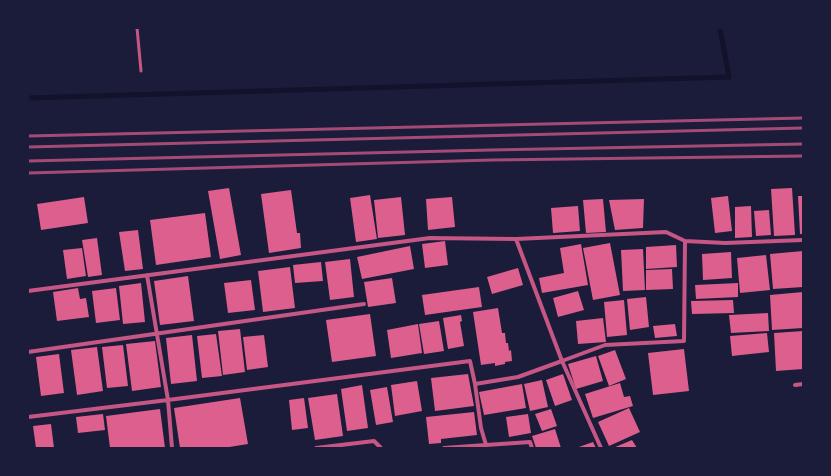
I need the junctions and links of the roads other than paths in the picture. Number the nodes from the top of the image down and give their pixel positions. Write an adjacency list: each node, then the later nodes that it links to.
1 (137, 28): 2 (lane)
2 (142, 71)
3 (516, 239): 5 (street); 6 (street); 11 (street)
4 (803, 240): 5 (street)
5 (685, 242): 11 (street)
6 (147, 275): 7 (street); 9 (street)
7 (28, 291)
8 (364, 304): 9 (street)
9 (158, 334): 10 (street); 15 (street)
10 (28, 352)
11 (562, 361): 12 (street); 23 (street)
12 (475, 384): 15 (street); 17 (street)
13 (803, 384): 14 (street)
14 (795, 385)
15 (168, 400): 16 (street); 18 (street)
16 (28, 417)
17 (486, 445): 21 (street); 22 (street)
18 (172, 448)
19 (316, 448): 20 (street)
20 (381, 448)
21 (444, 448)
22 (532, 448)
23 (601, 448)

